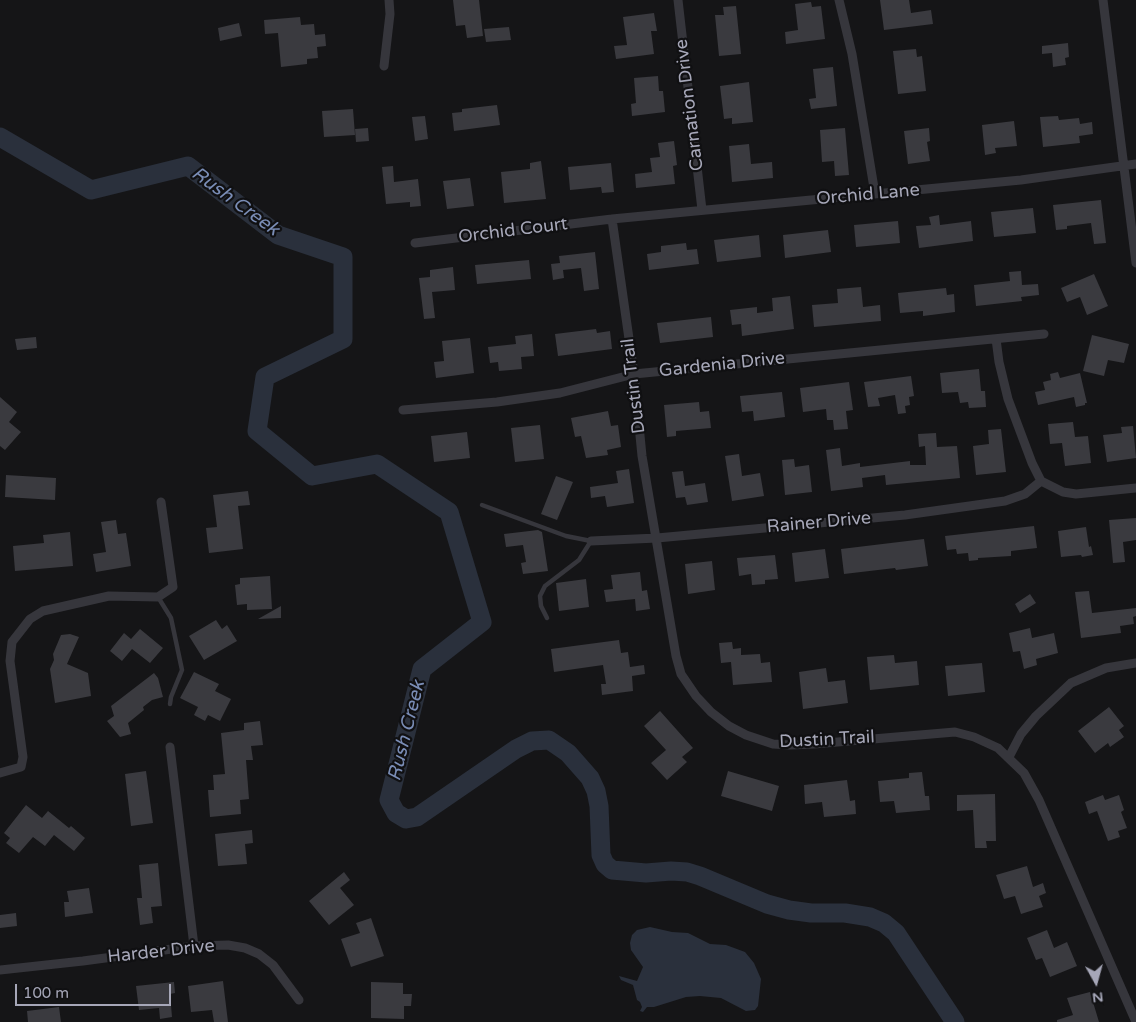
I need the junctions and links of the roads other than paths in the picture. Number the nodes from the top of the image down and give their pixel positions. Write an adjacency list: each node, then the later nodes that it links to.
1 (389, 0): 5 (street)
2 (678, 0): 9 (street, Carnation Drive)
3 (839, 0): 8 (street)
4 (1104, 0): 7 (street)
5 (384, 66)
6 (1136, 164): 7 (street, Orchid Lane)
7 (1124, 165): 8 (street, Orchid Lane); 12 (street)
8 (875, 194): 9 (street, Orchid Lane)
9 (702, 210): 10 (street, Orchid Lane)
10 (612, 219): 11 (street, Orchid Court); 15 (street, Dustin Trail)
11 (415, 243)
12 (1136, 263)
13 (1044, 334): 14 (street, Gardenia Drive)
14 (996, 339): 15 (street, Gardenia Drive); 17 (street)
15 (634, 374): 16 (street, Gardenia Drive); 21 (street, Dustin Trail)
16 (403, 410)
17 (1041, 481): 18 (street); 21 (street, Rainer Drive)
18 (1136, 488)
19 (161, 502): 23 (street)
20 (482, 505): 22 (lane)
21 (657, 538): 22 (street, Rainer Drive); 28 (street, Dustin Trail)
22 (591, 541): 24 (lane)
23 (158, 597): 26 (lane); 29 (street)
24 (548, 618)
25 (1136, 663): 28 (street)
26 (170, 704)
27 (170, 748): 30 (street)
28 (1009, 757): 33 (street, Dustin Trail)
29 (0, 773)
30 (194, 946): 31 (street, Harder Drive); 32 (street, Harder Drive)
31 (0, 970)
32 (299, 1000)
33 (1136, 1022)

